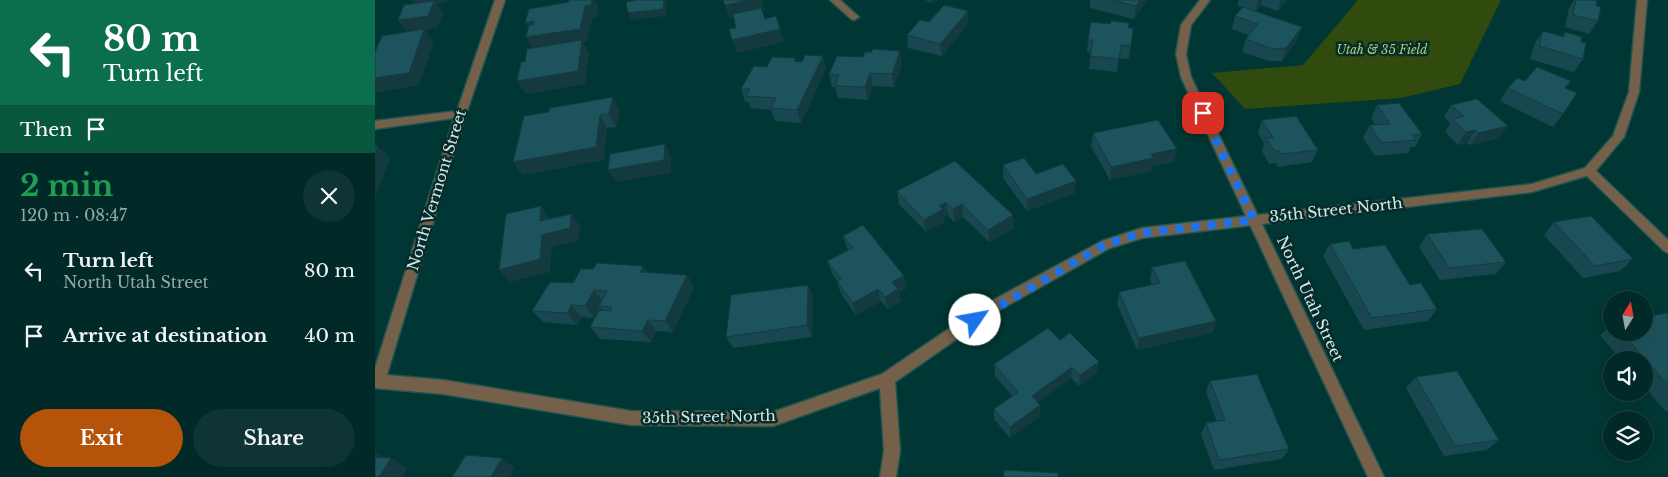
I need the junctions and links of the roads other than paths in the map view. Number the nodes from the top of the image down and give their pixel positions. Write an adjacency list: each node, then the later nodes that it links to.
1 (503, 0): 6 (street, North Vermont Street)
2 (835, 0): 5 (street)
3 (1205, 0): 9 (street, North Utah Street)
4 (1642, 0): 8 (street)
5 (854, 17)
6 (461, 114): 7 (street); 12 (street, North Vermont Street)
7 (375, 126)
8 (1589, 171): 9 (street, 35th Street North); 10 (street)
9 (1254, 220): 11 (street, 35th Street North); 14 (street, North Utah Street)
10 (1668, 248)
11 (887, 379): 12 (street, 35th Street North); 13 (street)
12 (377, 381)
13 (889, 477)
14 (1375, 477)

